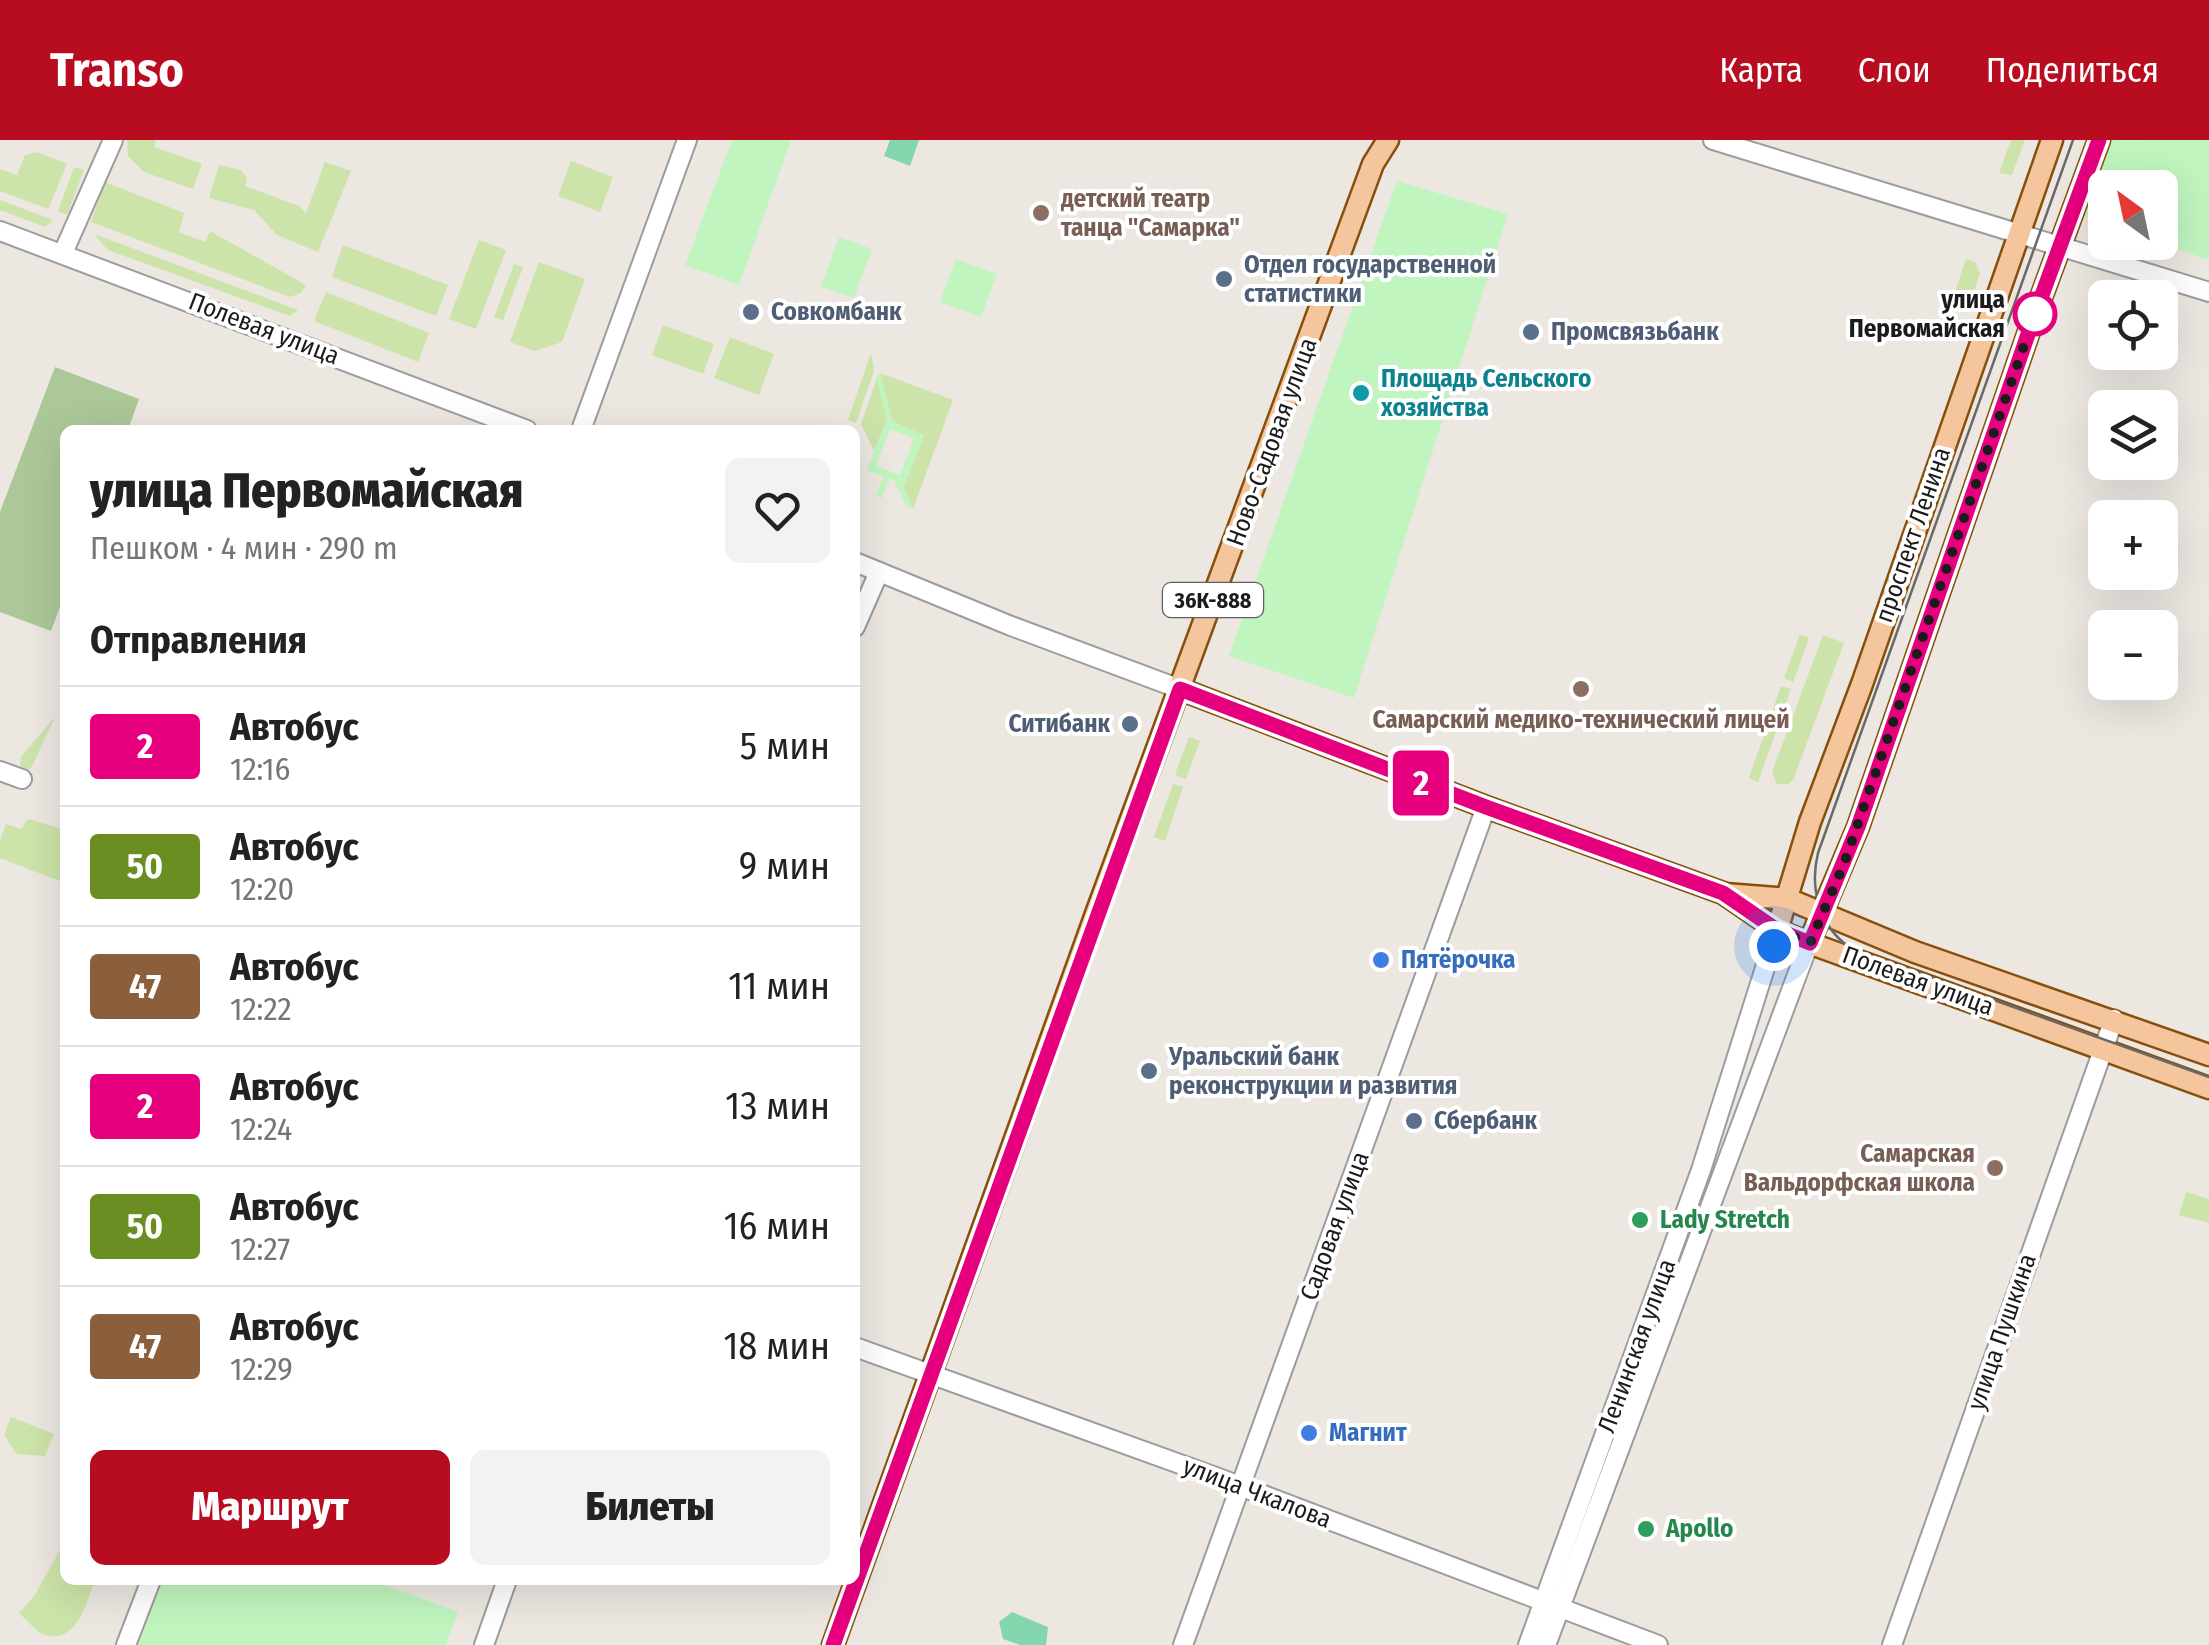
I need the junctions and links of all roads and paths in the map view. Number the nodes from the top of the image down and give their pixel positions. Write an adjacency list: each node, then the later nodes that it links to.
1 (113, 140): 10 (street)
2 (688, 140): 13 (street)
3 (1388, 140): 17 (main road, Ново-Садовая улица / 36К-888)
4 (1713, 140): 8 (street)
5 (2052, 140): 8 (main road, проспект Ленина)
6 (2099, 140): 9 (main road, проспект Ленина)
7 (0, 231): 10 (street, Полевая улица)
8 (2019, 234): 9 (street); 22 (main road, проспект Ленина)
9 (2062, 246): 11 (street); 23 (main road, проспект Ленина)
10 (63, 252): 12 (street, Полевая улица)
11 (2209, 292)
12 (514, 425)
13 (583, 425)
14 (860, 564): 15 (street)
15 (879, 572): 16 (street); 17 (street)
16 (860, 616)
17 (1180, 689): 20 (main road); 31 (main road, Ново-Садовая улица)
18 (0, 771): 19 (street)
19 (22, 779)
20 (1486, 807): 21 (main road); 32 (street, Садовая улица)
21 (1723, 893): 22 (main road, Полевая улица); 24 (main road, Полевая улица)
22 (1788, 899): 23 (main road, Полевая улица); 24 (main road, проспект Ленина)
23 (1823, 914): 25 (main road, проспект Ленина); 26 (main road, Полевая улица)
24 (1777, 930): 25 (main road, Полевая улица); 37 (street, Ленинская улица)
25 (1810, 943): 27 (main road, Полевая улица); 37 (street, Ленинская улица)
26 (2114, 1020): 27 (street, улица Пушкина); 28 (main road, Полевая улица)
27 (2103, 1048): 29 (main road, Полевая улица); 45 (street, улица Пушкина)
28 (2209, 1055)
29 (2209, 1088)
30 (860, 1349): 31 (street, улица Чкалова)
31 (932, 1374): 32 (street, улица Чкалова); 33 (main road, Ново-Садовая улица)
32 (1241, 1488): 37 (street, улица Чкалова); 41 (street, Садовая улица)
33 (860, 1569)
34 (149, 1585): 38 (street)
35 (505, 1585): 39 (street)
36 (854, 1585): 40 (main road, Ново-Садовая улица)
37 (1551, 1605): 42 (street, Ленинская улица); 43 (street, Ленинская улица); 44 (street, улица Чкалова)
38 (126, 1645)
39 (484, 1645)
40 (832, 1645)
41 (1183, 1645)
42 (1528, 1645)
43 (1546, 1645)
44 (1658, 1645)
45 (1892, 1645)

